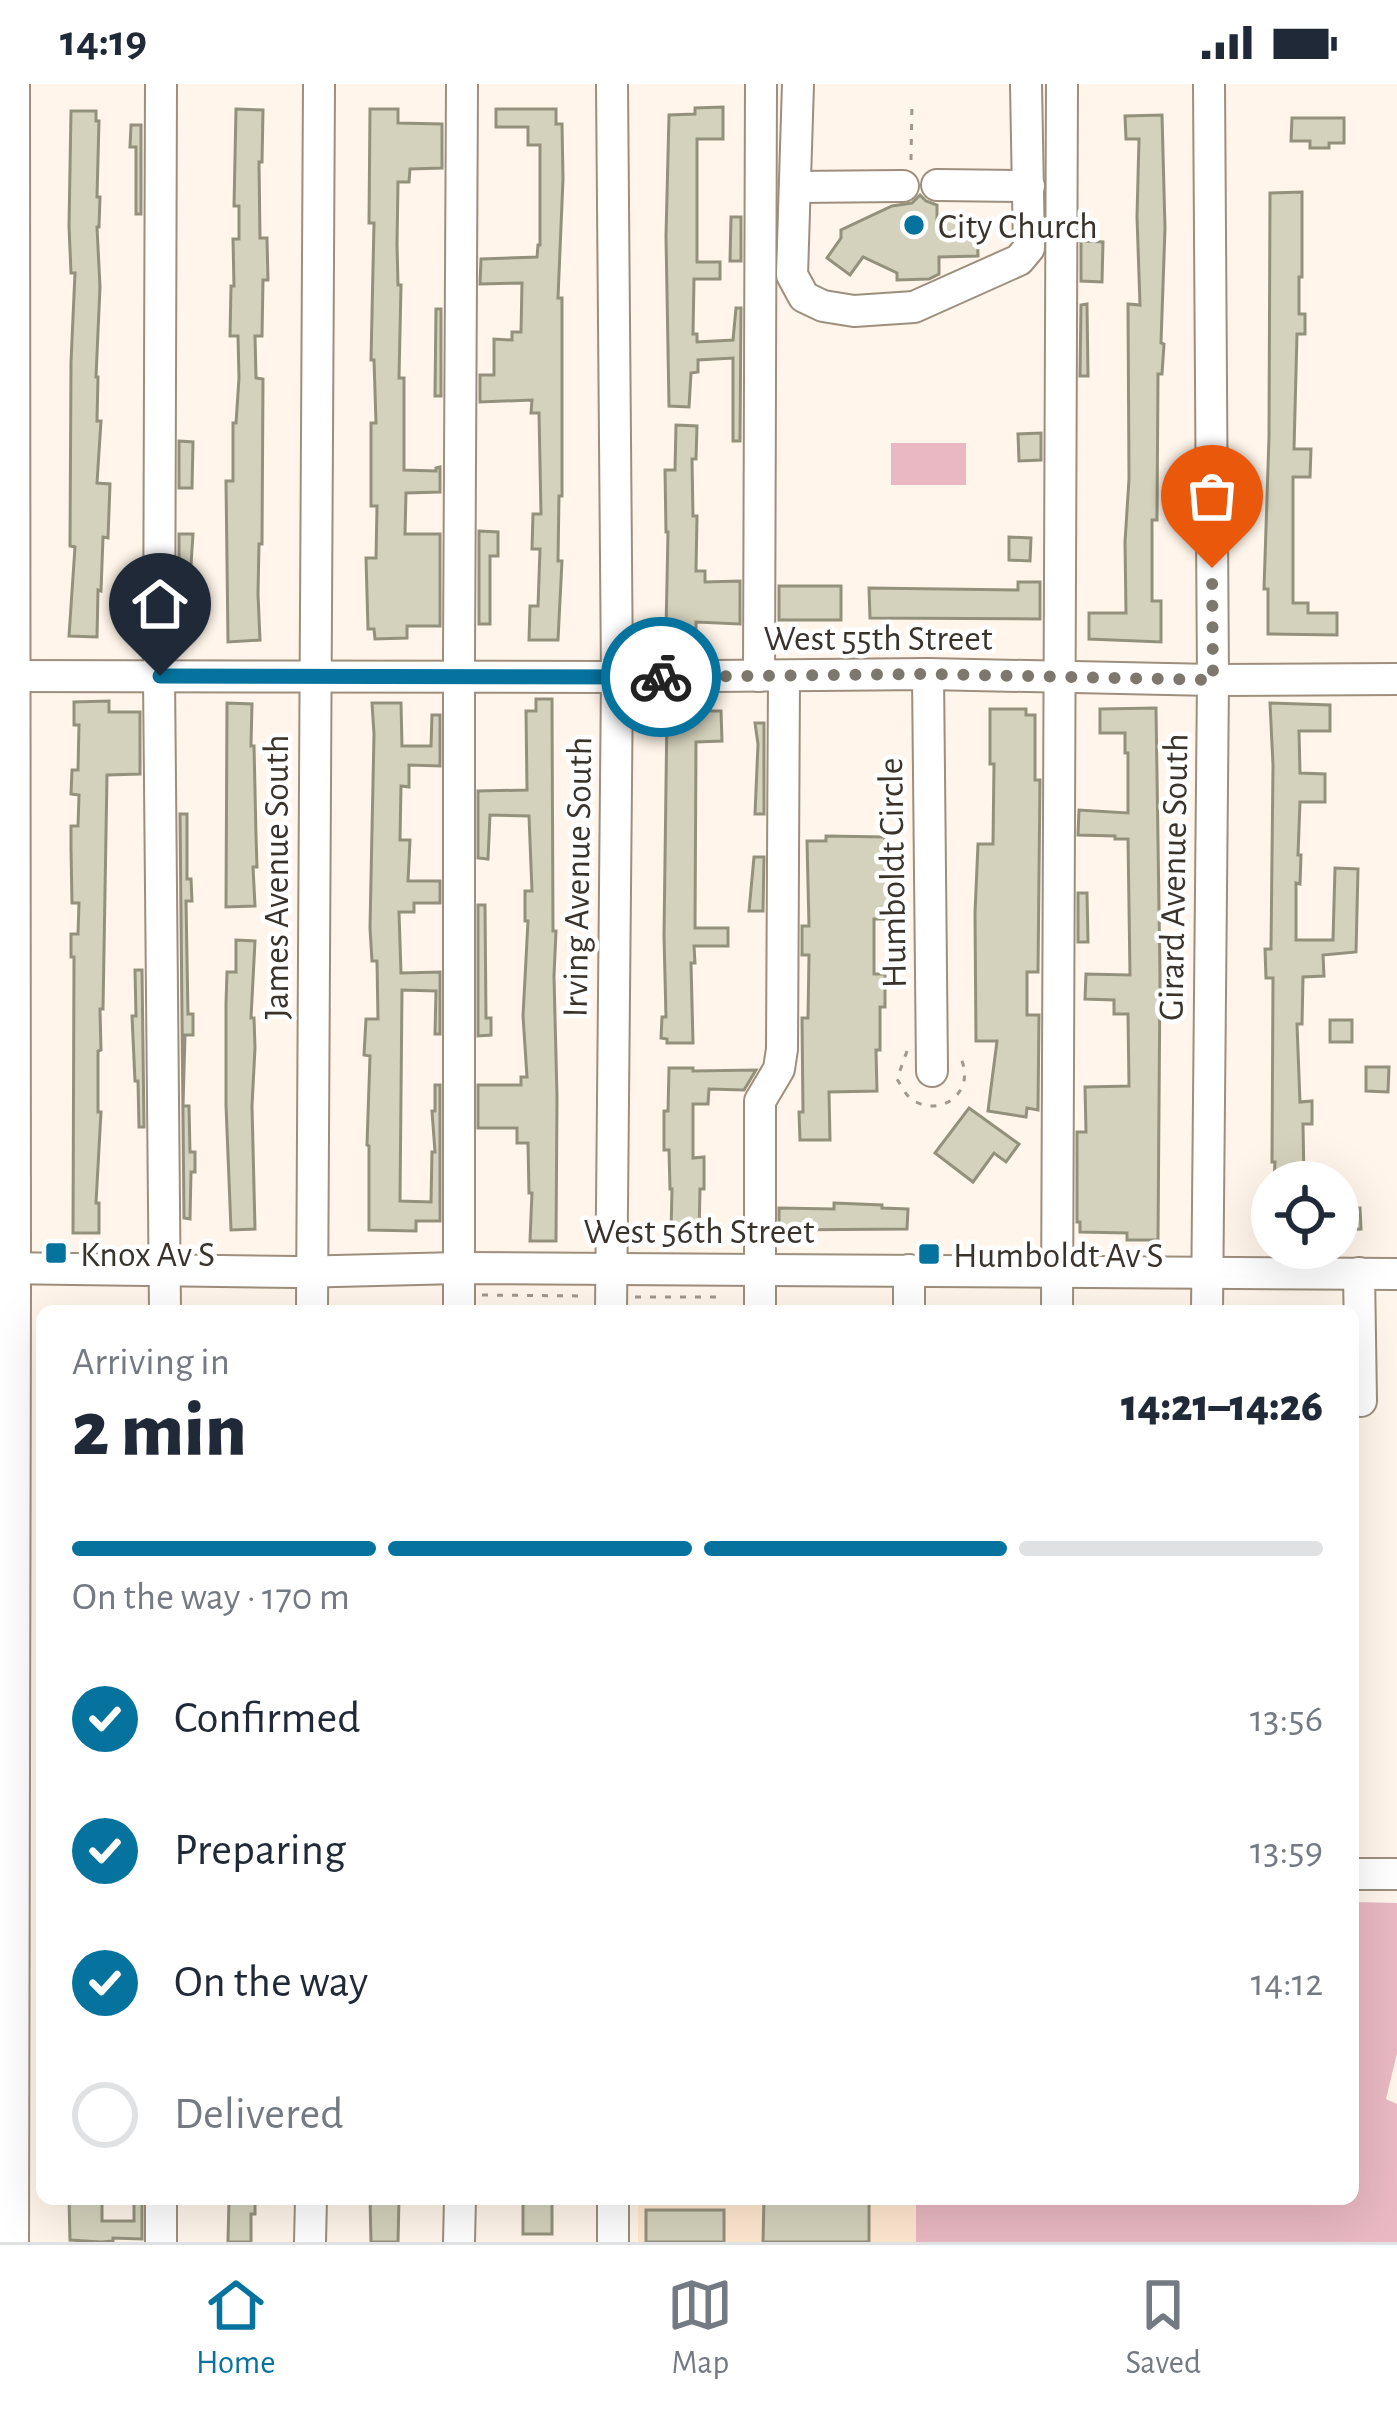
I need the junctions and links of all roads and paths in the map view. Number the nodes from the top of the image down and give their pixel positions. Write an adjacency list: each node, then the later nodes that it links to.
1 (14, 84): 16 (street)
2 (161, 84): 17 (street)
3 (319, 84): 20 (street, James Avenue South)
4 (462, 84): 21 (street)
5 (612, 84): 22 (street, Irving Avenue South)
6 (761, 84): 18 (street)
7 (798, 84): 14 (street)
8 (1026, 84): 13 (street)
9 (1062, 84): 19 (street)
10 (1209, 84): 24 (street, Girard Avenue South)
11 (912, 102): 12 (path)
12 (917, 181): 13 (street); 14 (street)
13 (1029, 186): 14 (street)
14 (795, 187)
15 (928, 674): 18 (street, West 55th Street); 19 (street, West 55th Street); 25 (street, Humboldt Circle)
16 (8, 676): 17 (street, West 55th Street); 26 (street)
17 (160, 676): 20 (street, West 55th Street); 28 (street)
18 (771, 676): 22 (street, West 55th Street); 30 (street)
19 (1058, 676): 24 (street, West 55th Street); 33 (street)
20 (315, 677): 21 (street, West 55th Street); 32 (street, James Avenue South)
21 (459, 677): 22 (street, West 55th Street); 27 (street)
22 (617, 677): 29 (street, Irving Avenue South)
23 (1397, 679): 24 (street, West 55th Street)
24 (1213, 680): 34 (street, Girard Avenue South)
25 (932, 1071)
26 (8, 1268): 28 (street, West 56th Street); 46 (street)
27 (459, 1268): 29 (street, West 56th Street); 32 (street, West 56th Street); 39 (street)
28 (165, 1269): 32 (street, West 56th Street); 37 (street)
29 (610, 1269): 30 (street, West 56th Street); 40 (street, Irving Avenue South)
30 (760, 1270): 31 (street, West 56th Street); 41 (street)
31 (908, 1270): 33 (street, West 56th Street); 42 (street)
32 (312, 1272): 38 (street, James Avenue South)
33 (1057, 1272): 34 (street, West 56th Street); 43 (street)
34 (1207, 1272): 35 (street, West 56th Street); 44 (street, Girard Avenue South)
35 (1359, 1273): 36 (street, West 56th Street); 45 (street)
36 (1397, 1274)
37 (165, 1305)
38 (312, 1305)
39 (459, 1305)
40 (611, 1305)
41 (760, 1305)
42 (909, 1305)
43 (1057, 1305)
44 (1207, 1305)
45 (1360, 1401)
46 (19, 1868): 53 (street)
47 (1359, 1874): 48 (street)
48 (1397, 1874)
49 (161, 2205): 54 (street)
50 (311, 2205): 55 (street)
51 (460, 2205): 56 (street)
52 (613, 2205): 57 (street)
53 (13, 2242)
54 (161, 2242)
55 (310, 2242)
56 (459, 2242)
57 (613, 2242)

